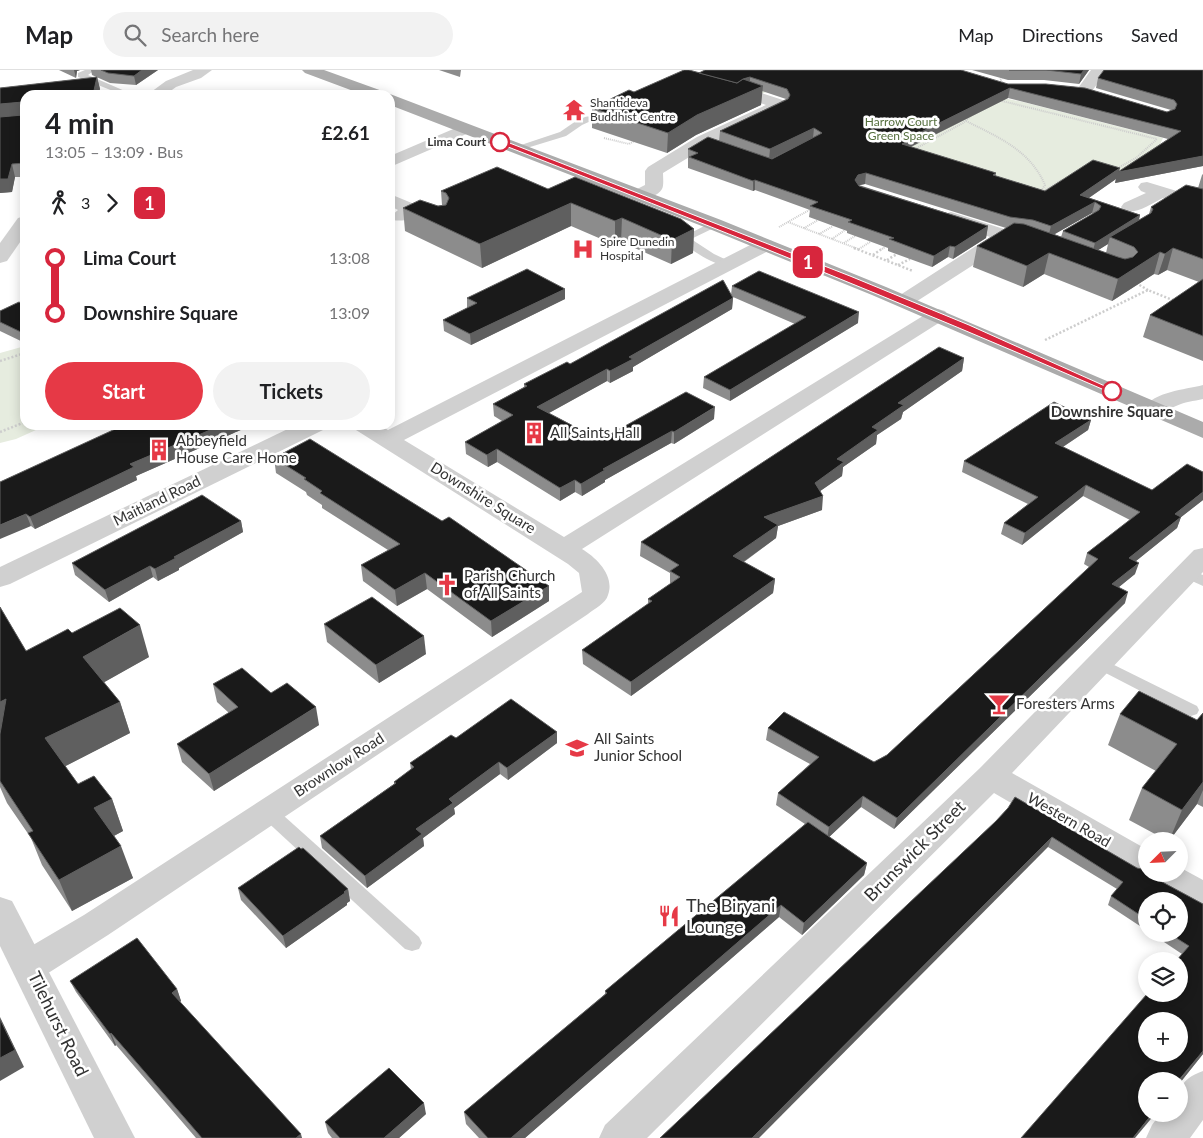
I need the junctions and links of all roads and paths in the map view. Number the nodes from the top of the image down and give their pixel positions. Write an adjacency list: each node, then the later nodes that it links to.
1 (91, 70): 9 (lane)
2 (183, 70): 7 (street)
3 (204, 70): 7 (street)
4 (313, 70): 11 (main road)
5 (1008, 70): 8 (path)
6 (1099, 70): 13 (street)
7 (171, 84): 10 (street)
8 (1007, 87)
9 (118, 90)
10 (162, 90)
11 (366, 90)
12 (1068, 90): 13 (street)
13 (1084, 91): 15 (street)
14 (749, 94): 24 (street)
15 (1102, 96)
16 (995, 99): 34 (path)
17 (395, 101): 21 (main road)
18 (623, 103): 28 (lane)
19 (980, 108): 20 (path)
20 (966, 121): 26 (path); 35 (path)
21 (466, 129): 28 (main road); 32 (street)
22 (604, 138): 23 (path)
23 (636, 140)
24 (703, 141): 27 (lane); 36 (street)
25 (919, 141): 26 (path)
26 (926, 143): 29 (path)
27 (720, 147)
28 (518, 148): 36 (main road)
29 (916, 148): 30 (path); 31 (path)
30 (923, 152)
31 (908, 153)
32 (395, 160)
33 (1064, 178): 35 (path)
34 (1155, 189): 39 (street); 40 (street)
35 (1039, 194): 37 (path)
36 (639, 195): 46 (main road)
37 (1047, 196)
38 (395, 203): 43 (street)
39 (1203, 205)
40 (1130, 207)
41 (812, 209): 45 (path)
42 (930, 212): 53 (street)
43 (431, 218)
44 (818, 220): 49 (path)
45 (788, 222): 49 (path); 54 (path)
46 (714, 224): 54 (main road); 67 (lane)
47 (833, 226): 51 (path)
48 (20, 227): 56 (street)
49 (803, 228): 51 (path)
50 (845, 230): 55 (path)
51 (819, 234): 55 (path)
52 (855, 236): 58 (path)
53 (1005, 236): 60 (street); 69 (street)
54 (770, 238): 67 (street); 72 (main road)
55 (831, 239): 58 (path)
56 (6, 242): 64 (street)
57 (870, 242): 61 (path)
58 (843, 244): 61 (path)
59 (885, 247): 63 (path)
60 (1053, 248)
61 (859, 250): 63 (path)
62 (897, 254): 66 (path)
63 (872, 255): 66 (path)
64 (0, 257)
65 (910, 259): 68 (path)
66 (886, 261): 68 (path)
67 (727, 264): 85 (street)
68 (898, 265): 69 (path)
69 (936, 280): 72 (street)
70 (1134, 282): 71 (path)
71 (1148, 290): 73 (path); 75 (path)
72 (904, 301): 74 (main road)
73 (1176, 301)
74 (938, 315): 79 (main road); 86 (street)
75 (1037, 343)
76 (20, 355): 77 (path)
77 (0, 361)
78 (1203, 392): 79 (street)
79 (1154, 409): 83 (main road)
80 (20, 424): 84 (path)
81 (305, 430): 88 (street, Maitland Road)
82 (373, 430): 85 (street)
83 (1203, 431)
84 (0, 432)
85 (388, 439): 86 (street, Downshire Square)
86 (564, 549): 92 (street, Brownlow Road)
87 (1197, 570): 89 (street, Brunswick Street)
88 (0, 578)
89 (1100, 663): 90 (lane); 91 (street, Brunswick Street)
90 (1191, 710)
91 (991, 776): 93 (street, Western Road); 101 (street, Brunswick Street)
92 (268, 812): 97 (lane); 98 (street, Brownlow Road)
93 (1138, 860)
94 (1176, 882): 95 (street)
95 (1203, 897)
96 (0, 911): 98 (street, Tilehurst Road)
97 (412, 943)
98 (29, 966): 100 (street, Tilehurst Road)
99 (1203, 1089): 102 (street)
100 (115, 1138)
101 (619, 1138)
102 (1166, 1138)

